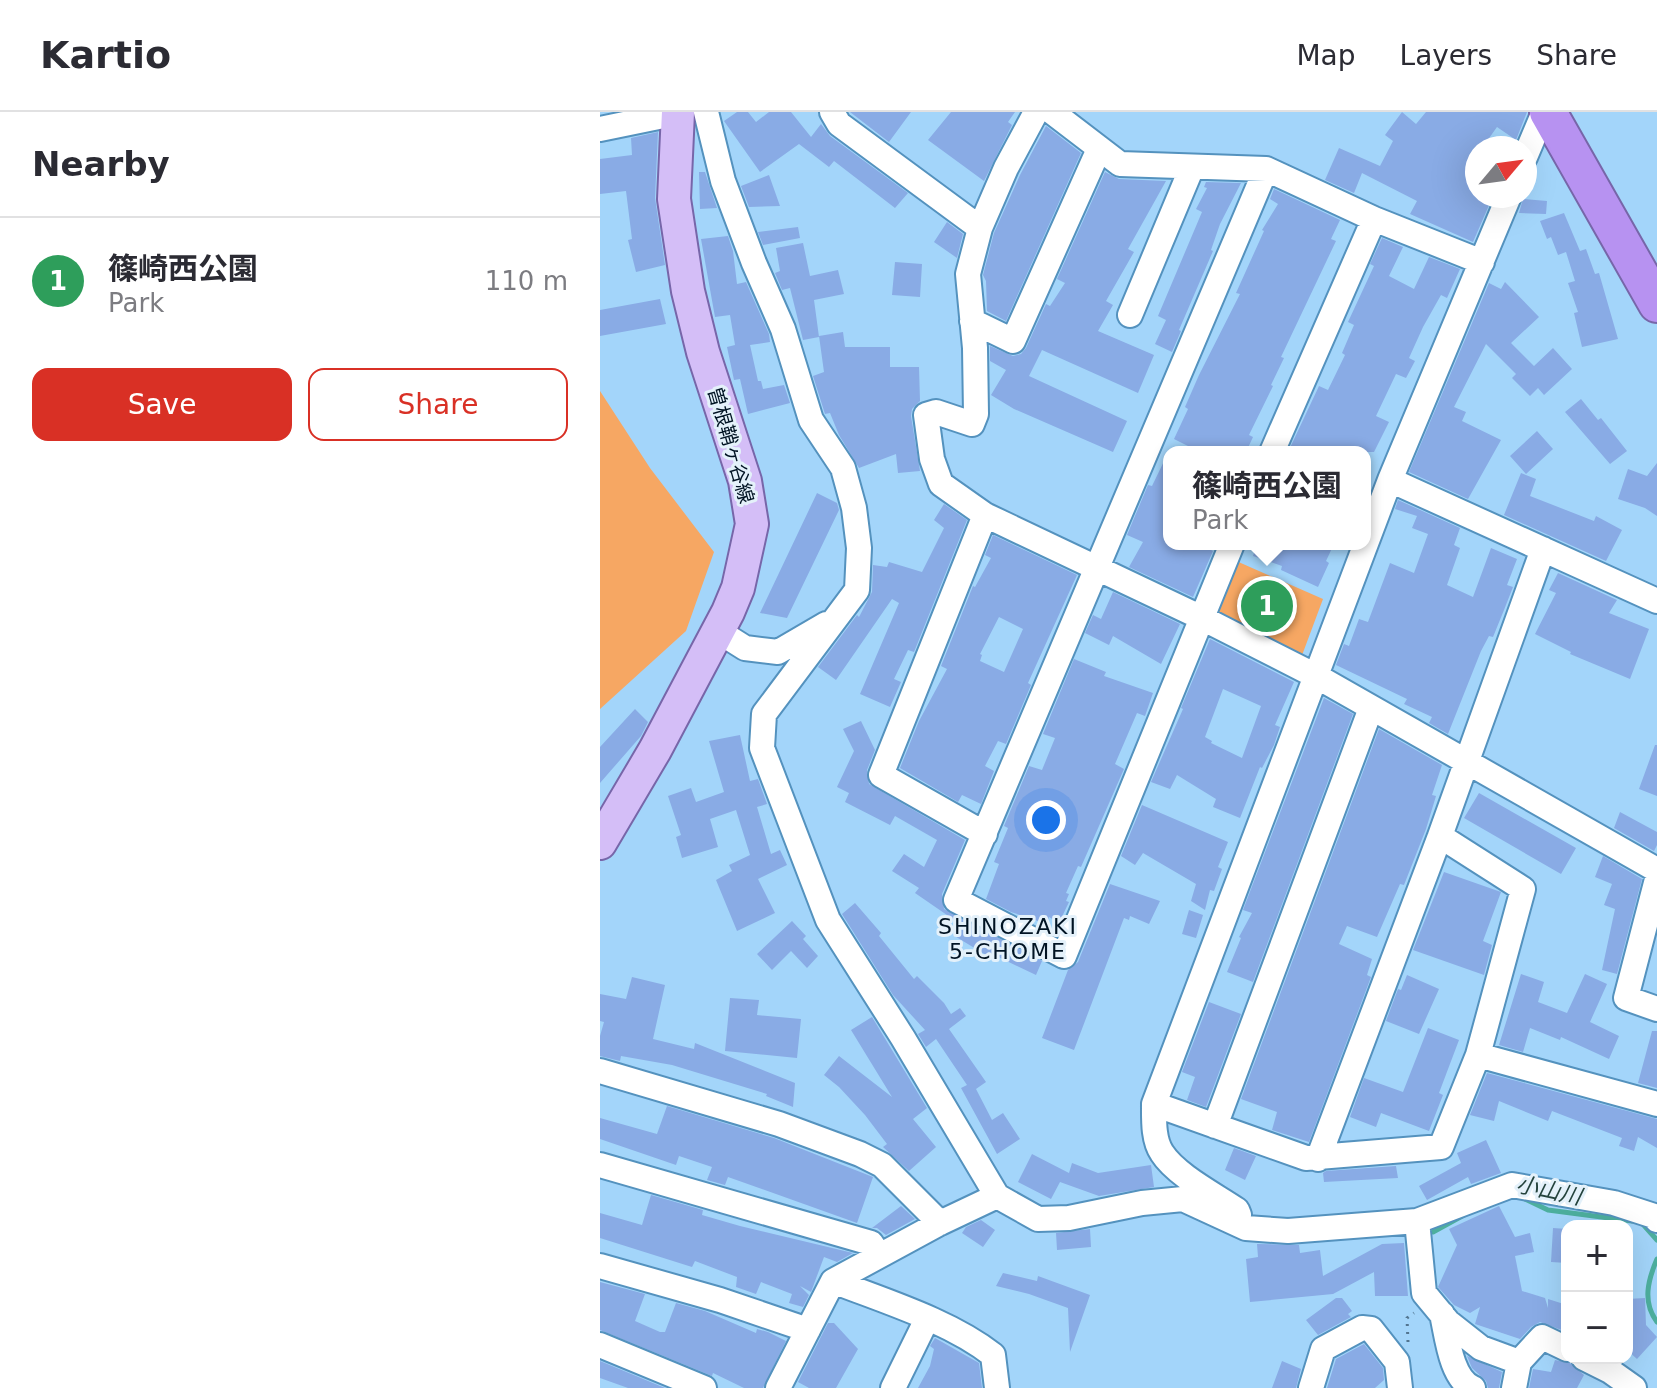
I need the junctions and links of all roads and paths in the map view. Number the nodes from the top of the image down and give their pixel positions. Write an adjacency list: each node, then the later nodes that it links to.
1 (688, 112): 7 (street); 31 (street); 32 (main road, 曽根鞘ヶ谷線)
2 (832, 112): 15 (street)
3 (1036, 112): 15 (street)
4 (1052, 112): 9 (street)
5 (1546, 112): 8 (street); 10 (highway)
6 (1576, 112): 10 (highway)
7 (600, 129)
8 (1535, 136)
9 (1099, 149): 11 (street); 20 (street)
10 (1584, 150): 16 (highway); 18 (highway)
11 (1192, 167): 12 (street); 19 (street)
12 (1266, 169): 14 (street); 28 (street)
13 (1504, 208): 17 (street)
14 (1374, 219): 17 (street); 21 (street)
15 (980, 228): 20 (street)
16 (1657, 255)
17 (1482, 262): 22 (street)
18 (1657, 304)
19 (1130, 315)
20 (972, 321): 23 (street)
21 (1275, 446)
22 (1390, 480): 24 (street); 25 (street)
23 (985, 515): 28 (street); 36 (street)
24 (1371, 530)
25 (1543, 549): 29 (street); 35 (street)
26 (1229, 550): 30 (street)
27 (1364, 550): 33 (street)
28 (1098, 568): 30 (street); 36 (street)
29 (1657, 601)
30 (1200, 617): 33 (street); 36 (street)
31 (835, 619): 32 (street); 49 (street)
32 (718, 631): 38 (main road, 曽根鞘ヶ谷線)
33 (1316, 676): 34 (street); 44 (street)
34 (1371, 708): 35 (street); 46 (street)
35 (1465, 761): 37 (street); 39 (street)
36 (985, 834)
37 (1440, 836): 42 (street); 47 (street)
38 (600, 843)
39 (1657, 870)
40 (1657, 879): 41 (street)
41 (1657, 1009)
42 (1478, 1055): 45 (street); 47 (street)
43 (600, 1071): 52 (street)
44 (1154, 1104): 46 (street); 53 (street)
45 (1657, 1104)
46 (1215, 1126): 47 (street)
47 (1318, 1159)
48 (600, 1165): 54 (street)
49 (997, 1196): 52 (street); 53 (street)
50 (1657, 1220): 51 (street)
51 (1417, 1221): 53 (street); 57 (street)
52 (940, 1223): 54 (street)
53 (1246, 1228)
54 (879, 1255): 56 (street)
55 (600, 1266): 59 (street)
56 (833, 1281): 58 (street); 59 (street)
57 (1436, 1308): 62 (path); 63 (street); 71 (street)
58 (927, 1319): 67 (street); 68 (street)
59 (808, 1330): 66 (street)
60 (600, 1345): 65 (street)
61 (1561, 1346): 63 (street)
62 (1397, 1362): 69 (street); 70 (street)
63 (1519, 1362): 72 (street)
64 (1596, 1364): 73 (street)
65 (704, 1388)
66 (778, 1388)
67 (893, 1388)
68 (997, 1388)
69 (1311, 1388)
70 (1400, 1388)
71 (1473, 1388)
72 (1514, 1388)
73 (1634, 1388)

